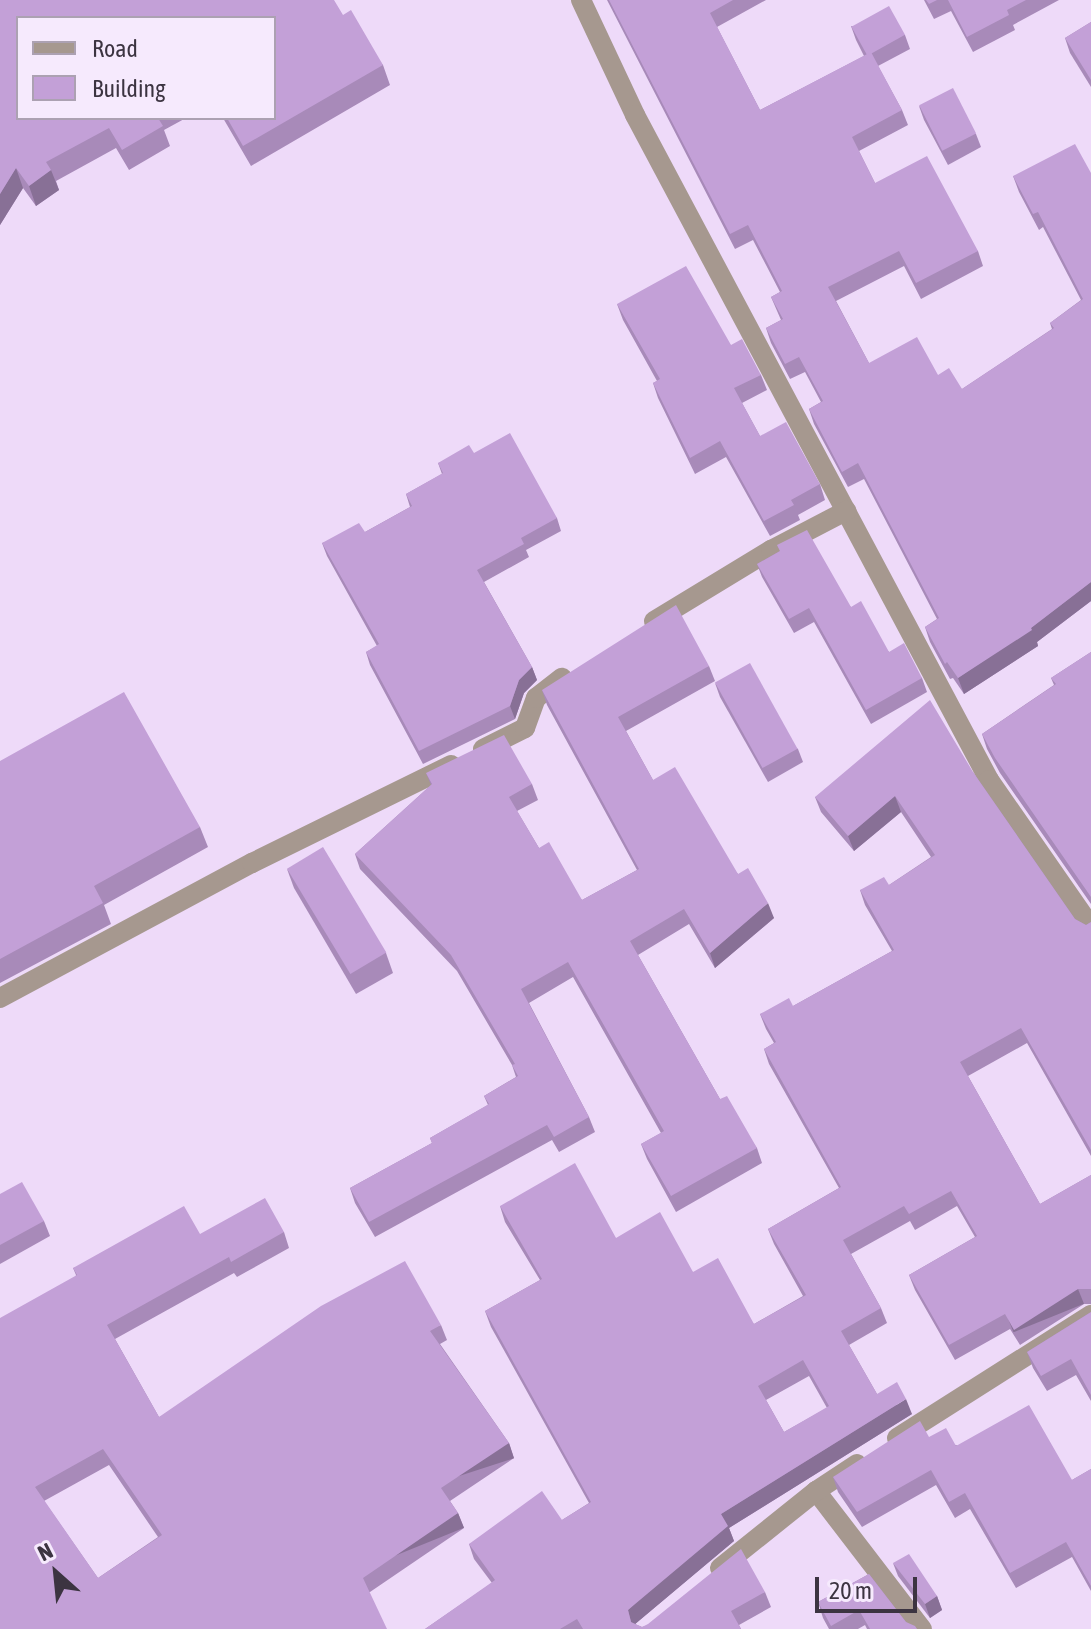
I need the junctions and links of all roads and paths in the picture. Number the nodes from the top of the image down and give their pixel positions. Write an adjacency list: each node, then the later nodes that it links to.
1 (581, 0): 2 (street)
2 (846, 511): 3 (street); 5 (street)
3 (641, 629)
4 (576, 669): 6 (street)
5 (1091, 927)
6 (0, 998)
7 (1091, 1315): 8 (street)
8 (816, 1491): 9 (street); 10 (street)
9 (707, 1580)
10 (922, 1629)

